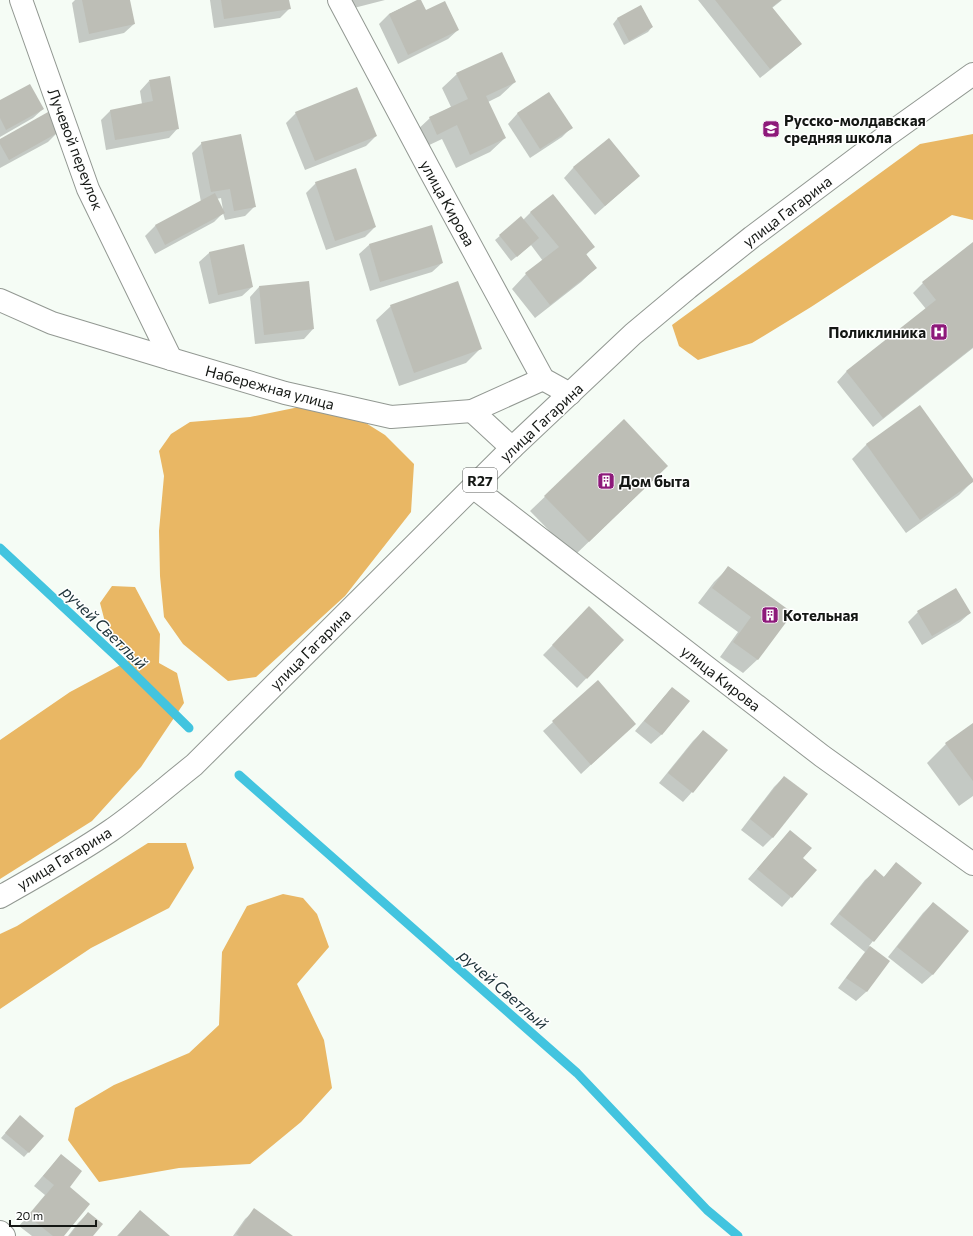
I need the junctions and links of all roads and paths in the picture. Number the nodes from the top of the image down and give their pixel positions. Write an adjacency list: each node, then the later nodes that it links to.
1 (21, 0): 5 (street, Лучевой переулок)
2 (339, 0): 6 (street, улица Кирова)
3 (973, 74): 7 (street, улица Гагарина / R27)
4 (0, 300): 5 (street, Набережная улица)
5 (171, 359): 8 (street, Набережная улица)
6 (544, 379): 7 (street); 8 (street, Набережная улица)
7 (570, 394): 9 (street, улица Гагарина / R27)
8 (472, 411): 9 (street)
9 (512, 448): 10 (street, улица Гагарина / R27)
10 (473, 486): 11 (street, улица Кирова); 12 (street, улица Гагарина / R27)
11 (973, 864)
12 (0, 897)
13 (0, 1232): 14 (street)
14 (4, 1236)

